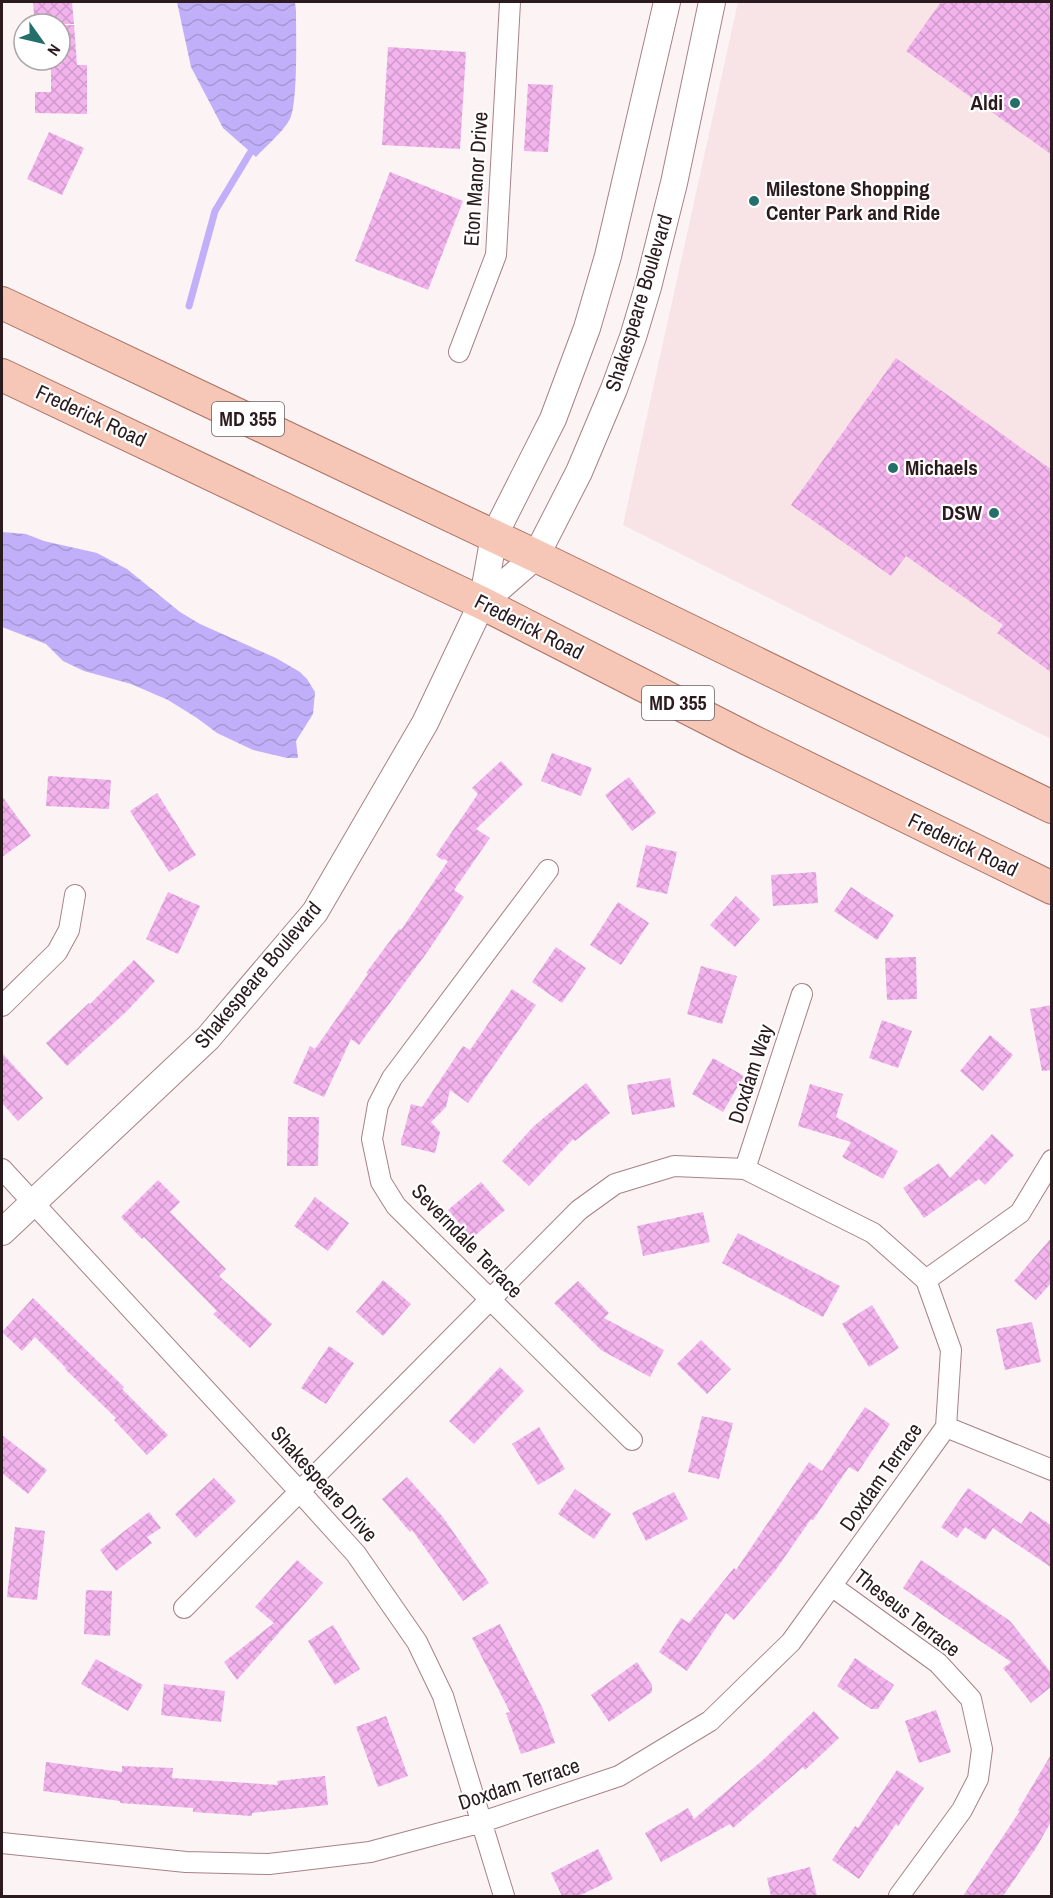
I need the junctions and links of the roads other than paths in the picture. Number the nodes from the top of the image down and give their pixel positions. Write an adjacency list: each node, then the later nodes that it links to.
1 (510, 2): 5 (street, Eton Manor Drive)
2 (666, 2): 7 (street, Shakespeare Boulevard)
3 (712, 2): 8 (street, Shakespeare Boulevard)
4 (2, 303): 7 (main road, MD 355)
5 (459, 352)
6 (2, 375): 9 (main road, Frederick Road / MD 355)
7 (494, 536): 8 (main road, MD 355); 9 (street, Shakespeare Boulevard)
8 (536, 556): 9 (street, Shakespeare Boulevard); 10 (main road, MD 355)
9 (482, 603): 12 (main road, Frederick Road / MD 355); 19 (street, Shakespeare Boulevard)
10 (1052, 807)
11 (548, 870): 22 (street, Severndale Terrace)
12 (1052, 888)
13 (75, 895): 15 (street)
14 (802, 994): 18 (street, Doxdam Way)
15 (2, 1006)
16 (1052, 1160): 21 (street)
17 (2, 1169): 19 (street, Shakespeare Drive)
18 (745, 1169): 21 (street, Doxdam Terrace); 22 (street, Doxdam Terrace)
19 (33, 1203): 20 (street, Shakespeare Boulevard); 26 (street, Shakespeare Drive)
20 (2, 1232)
21 (926, 1280): 23 (street, Doxdam Terrace)
22 (490, 1300): 24 (street, Severndale Terrace); 26 (street, Doxdam Terrace)
23 (946, 1427): 25 (street); 27 (street, Doxdam Terrace)
24 (632, 1440)
25 (1052, 1470)
26 (300, 1492): 28 (street, Doxdam Terrace); 29 (street, Shakespeare Drive)
27 (833, 1587): 29 (street, Doxdam Terrace); 32 (street, Theseus Terrace)
28 (184, 1608)
29 (482, 1822): 30 (street, Doxdam Terrace); 31 (street, Shakespeare Drive)
30 (2, 1842)
31 (504, 1896)
32 (899, 1896)

